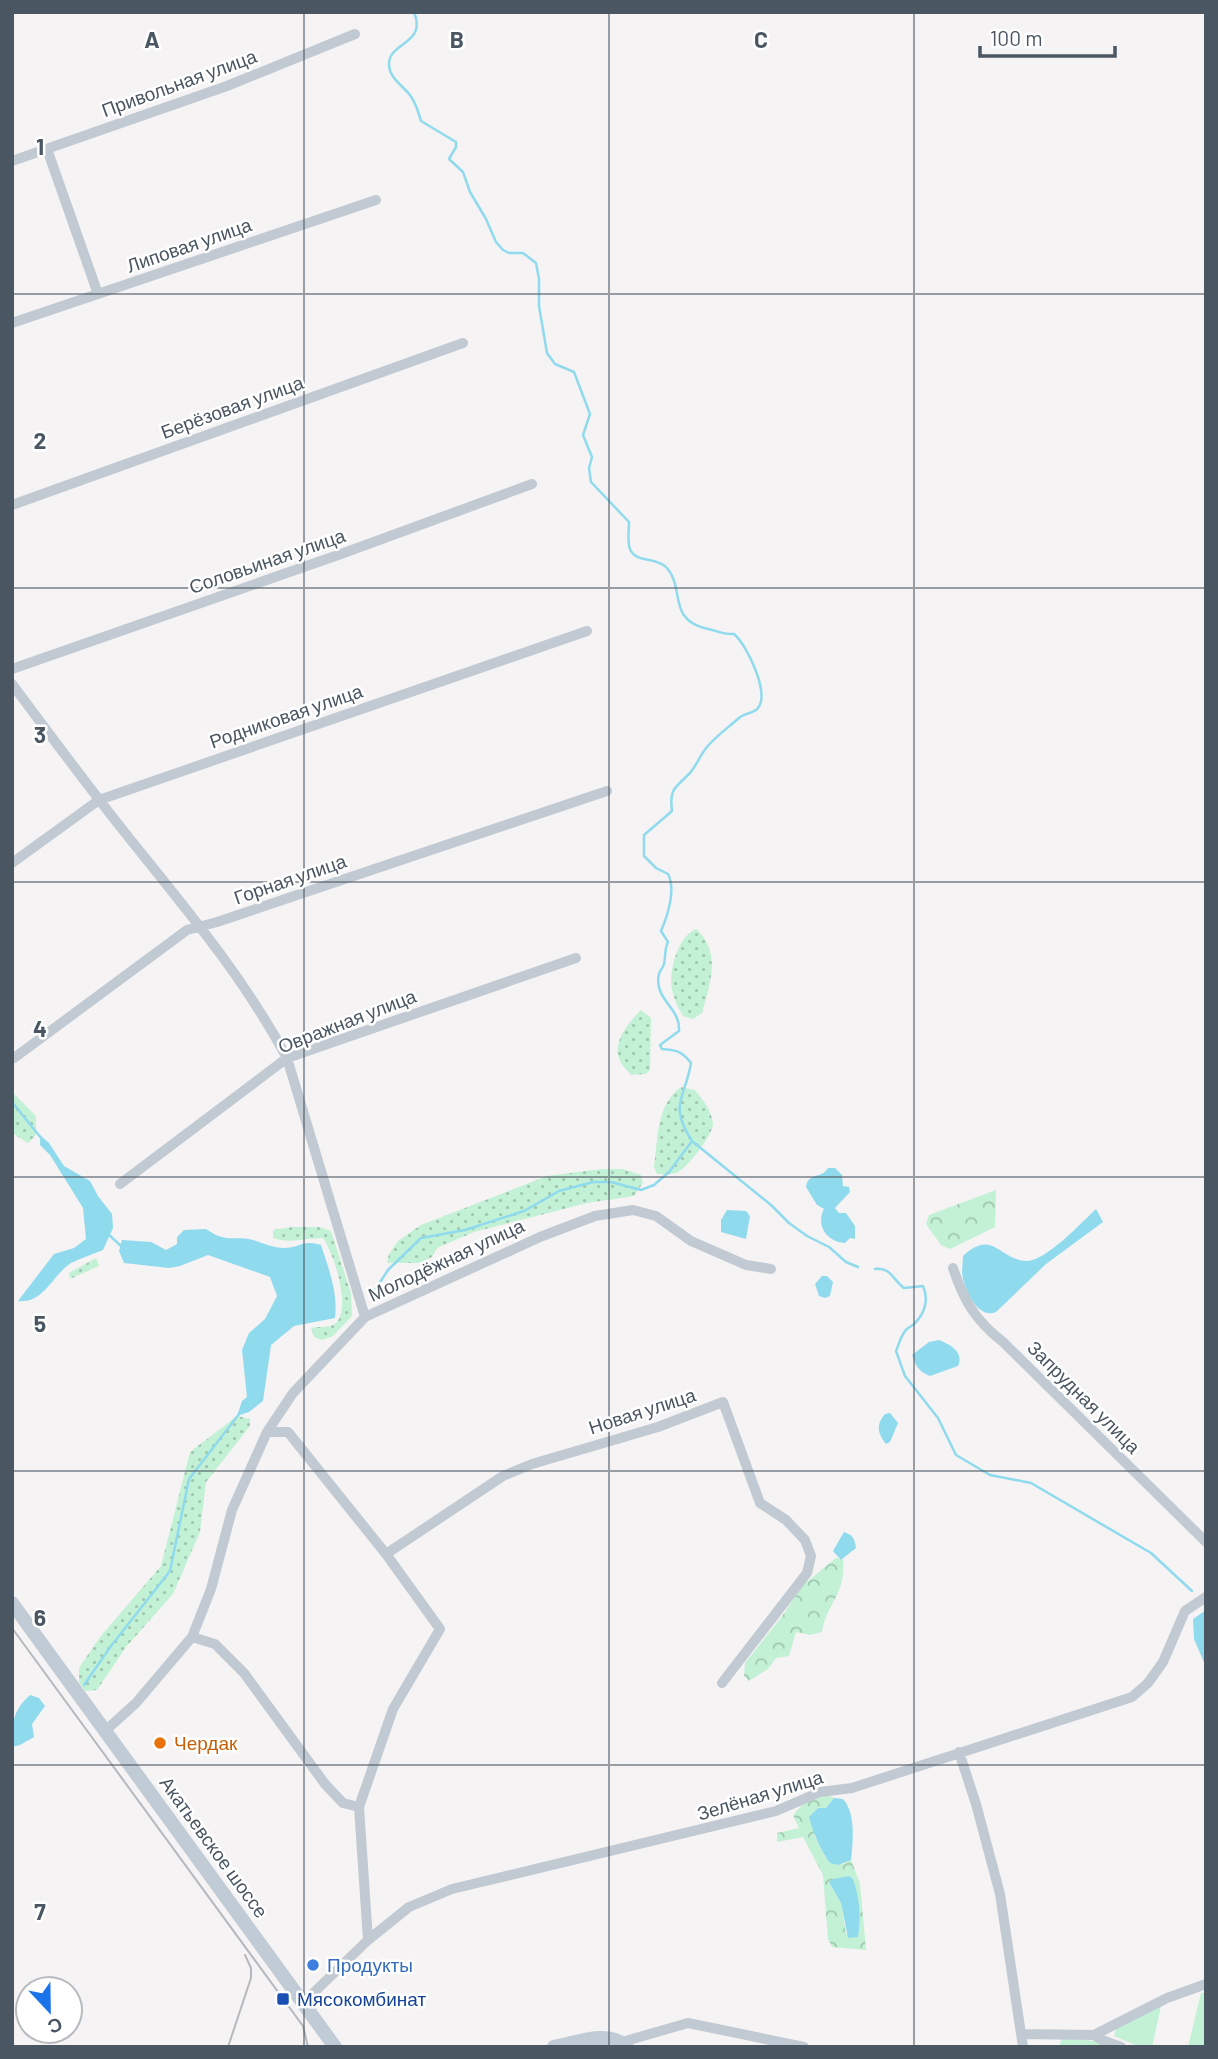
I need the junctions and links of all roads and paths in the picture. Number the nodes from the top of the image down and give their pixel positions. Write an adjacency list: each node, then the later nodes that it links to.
1 (355, 34): 2 (street, Привольная улица)
2 (47, 149): 3 (street, Привольная улица); 5 (street)
3 (12, 161)
4 (376, 200): 5 (street, Липовая улица)
5 (98, 294): 6 (street, Липовая улица)
6 (12, 323)
7 (463, 343): 9 (street, Берёзовая улица)
8 (532, 484): 11 (street, Соловьиная улица)
9 (12, 505)
10 (587, 631): 14 (street, Родниковая улица)
11 (12, 669)
12 (12, 684): 14 (street)
13 (607, 791): 16 (street, Горная улица)
14 (99, 800): 15 (street, Родниковая улица); 16 (street)
15 (12, 863)
16 (200, 926): 18 (street, Горная улица); 19 (street)
17 (576, 958): 19 (street, Овражная улица)
18 (14, 1058)
19 (287, 1058): 20 (street, Овражная улица); 23 (street)
20 (120, 1184)
21 (953, 1268): 25 (street, Запрудная улица)
22 (771, 1269): 23 (street, Молодёжная улица)
23 (365, 1317): 24 (street, Молодёжная улица)
24 (267, 1432): 26 (street); 29 (street, Молодёжная улица)
25 (1206, 1542)
26 (386, 1554): 30 (street, Новая улица); 33 (street)
27 (1206, 1597): 32 (street, Зелёная улица)
28 (12, 1603): 31 (main road, Акатьевское шоссе)
29 (192, 1637): 31 (street, Молодёжная улица); 33 (street)
30 (722, 1683)
31 (105, 1731): 36 (main road, Акатьевское шоссе)
32 (959, 1752): 34 (street, Зелёная улица); 37 (street)
33 (359, 1807): 34 (street)
34 (368, 1940): 36 (street, Зелёная улица)
35 (1206, 1984): 38 (street)
36 (303, 2003): 40 (main road, Акатьевское шоссе)
37 (1023, 2034): 38 (street); 43 (street)
38 (1094, 2035): 44 (street)
39 (624, 2045): 41 (main road); 42 (street)
40 (335, 2047)
41 (554, 2047)
42 (804, 2047)
43 (1023, 2047)
44 (1121, 2047)

